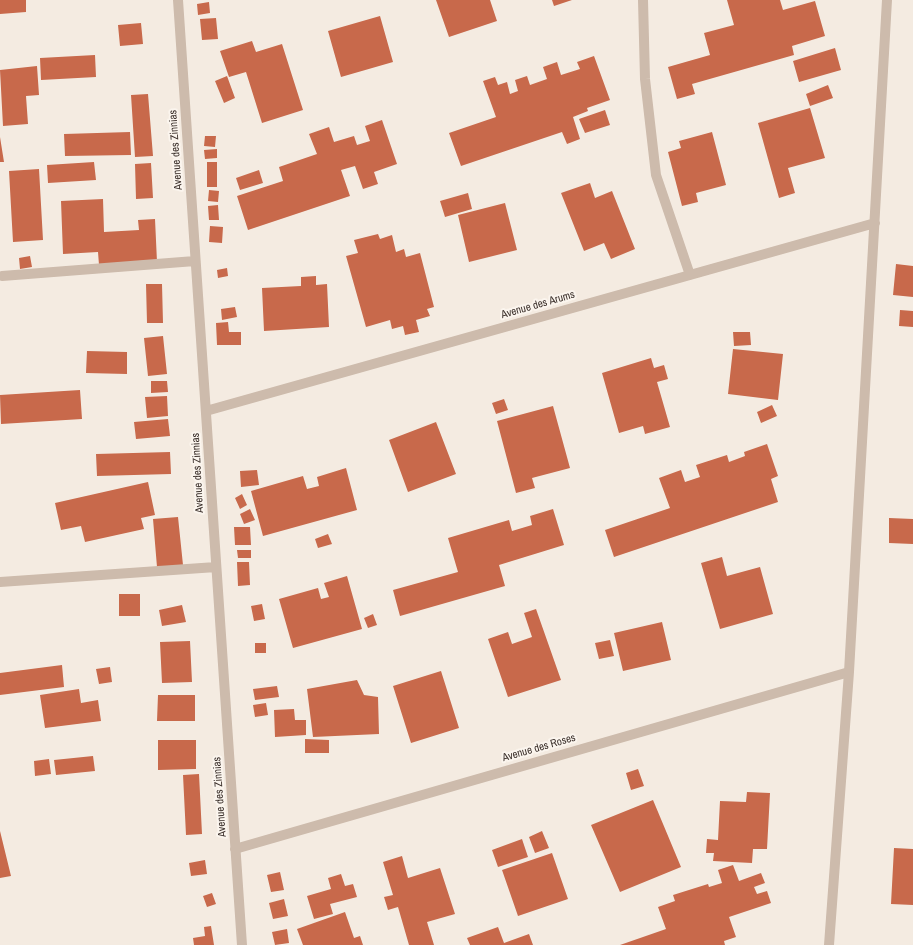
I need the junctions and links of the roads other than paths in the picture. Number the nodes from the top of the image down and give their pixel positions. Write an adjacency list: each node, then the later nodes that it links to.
1 (178, 0): 5 (street, Avenue des Zinnias)
2 (643, 0): 6 (street)
3 (887, 0): 4 (street)
4 (875, 223): 6 (street, Avenue des Arums); 11 (street)
5 (195, 261): 7 (street); 8 (street, Avenue des Zinnias)
6 (690, 275): 8 (street, Avenue des Arums)
7 (2, 276)
8 (206, 411): 9 (street, Avenue des Zinnias)
9 (216, 567): 10 (street); 12 (street, Avenue des Zinnias)
10 (0, 582)
11 (850, 672): 12 (street, Avenue des Roses); 14 (street)
12 (235, 848): 13 (street, Avenue des Zinnias)
13 (242, 945)
14 (829, 945)

